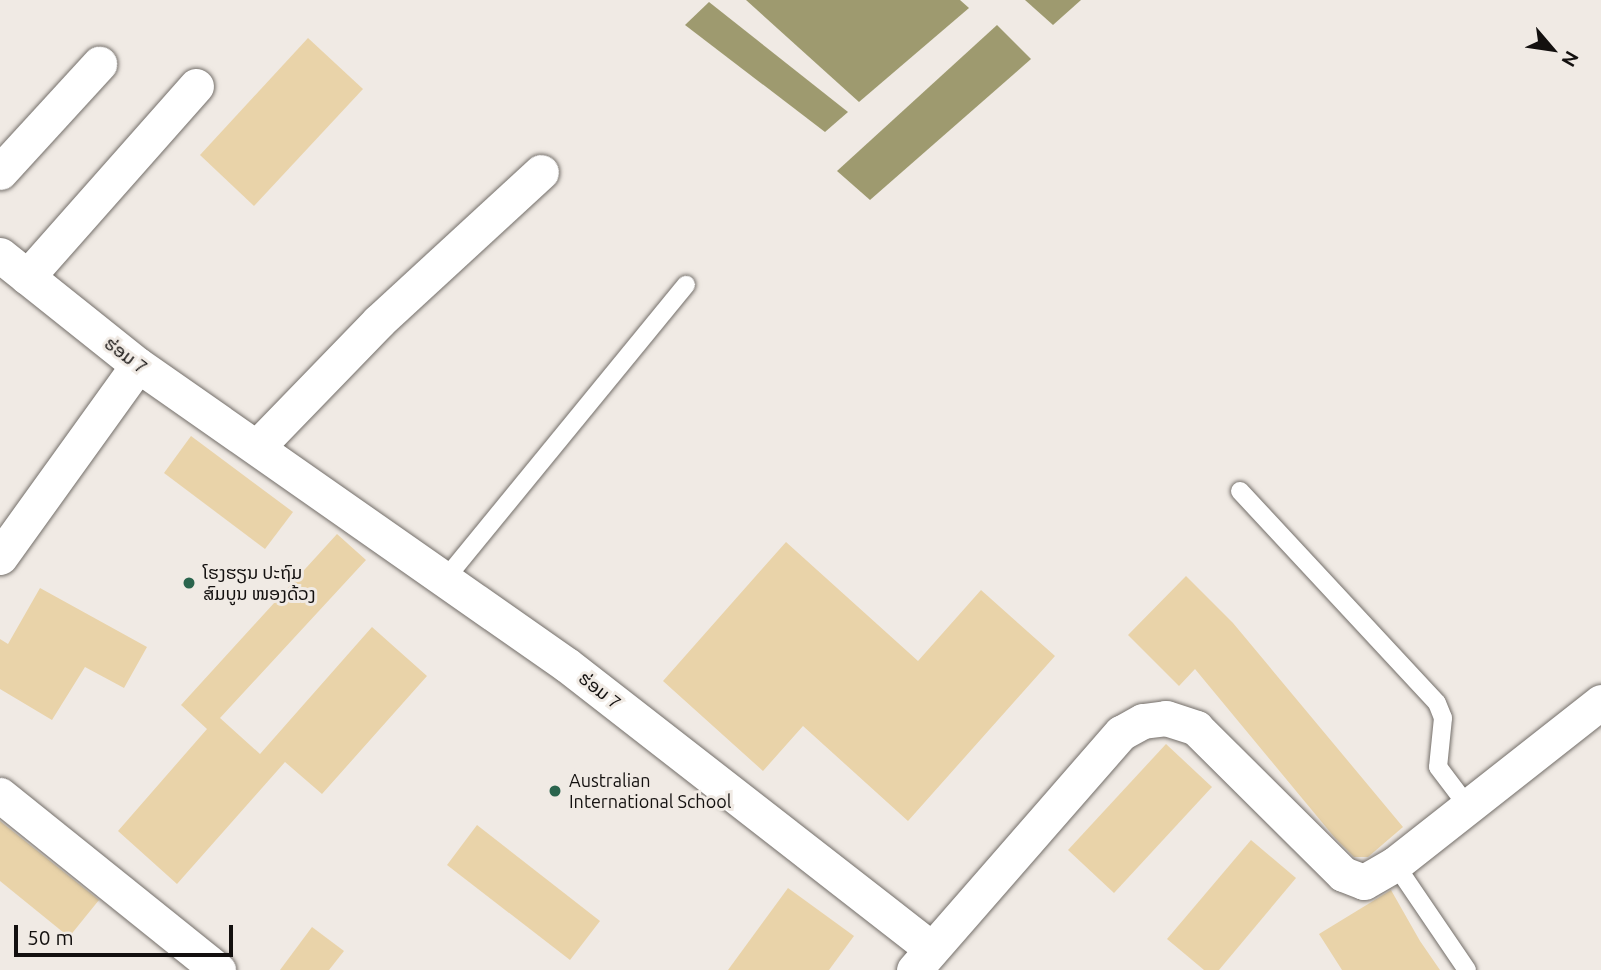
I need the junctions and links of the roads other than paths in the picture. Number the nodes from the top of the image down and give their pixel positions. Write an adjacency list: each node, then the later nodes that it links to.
1 (99, 64): 3 (street)
2 (196, 86): 6 (street)
3 (0, 172)
4 (541, 172): 9 (street)
5 (0, 255): 6 (street, ຮ່ອມ 7)
6 (27, 277): 8 (street, ຮ່ອມ 7)
7 (686, 285): 12 (lane)
8 (138, 365): 9 (street, ຮ່ອມ 7); 11 (street)
9 (258, 446): 12 (street, ຮ່ອມ 7)
10 (1240, 491): 15 (lane)
11 (0, 557)
12 (446, 578): 17 (street, ຮ່ອມ 7)
13 (1601, 702): 15 (street)
14 (0, 795): 18 (street)
15 (1466, 804): 16 (street)
16 (1395, 864): 17 (street); 19 (lane)
17 (924, 962)
18 (218, 970)
19 (1467, 970)

